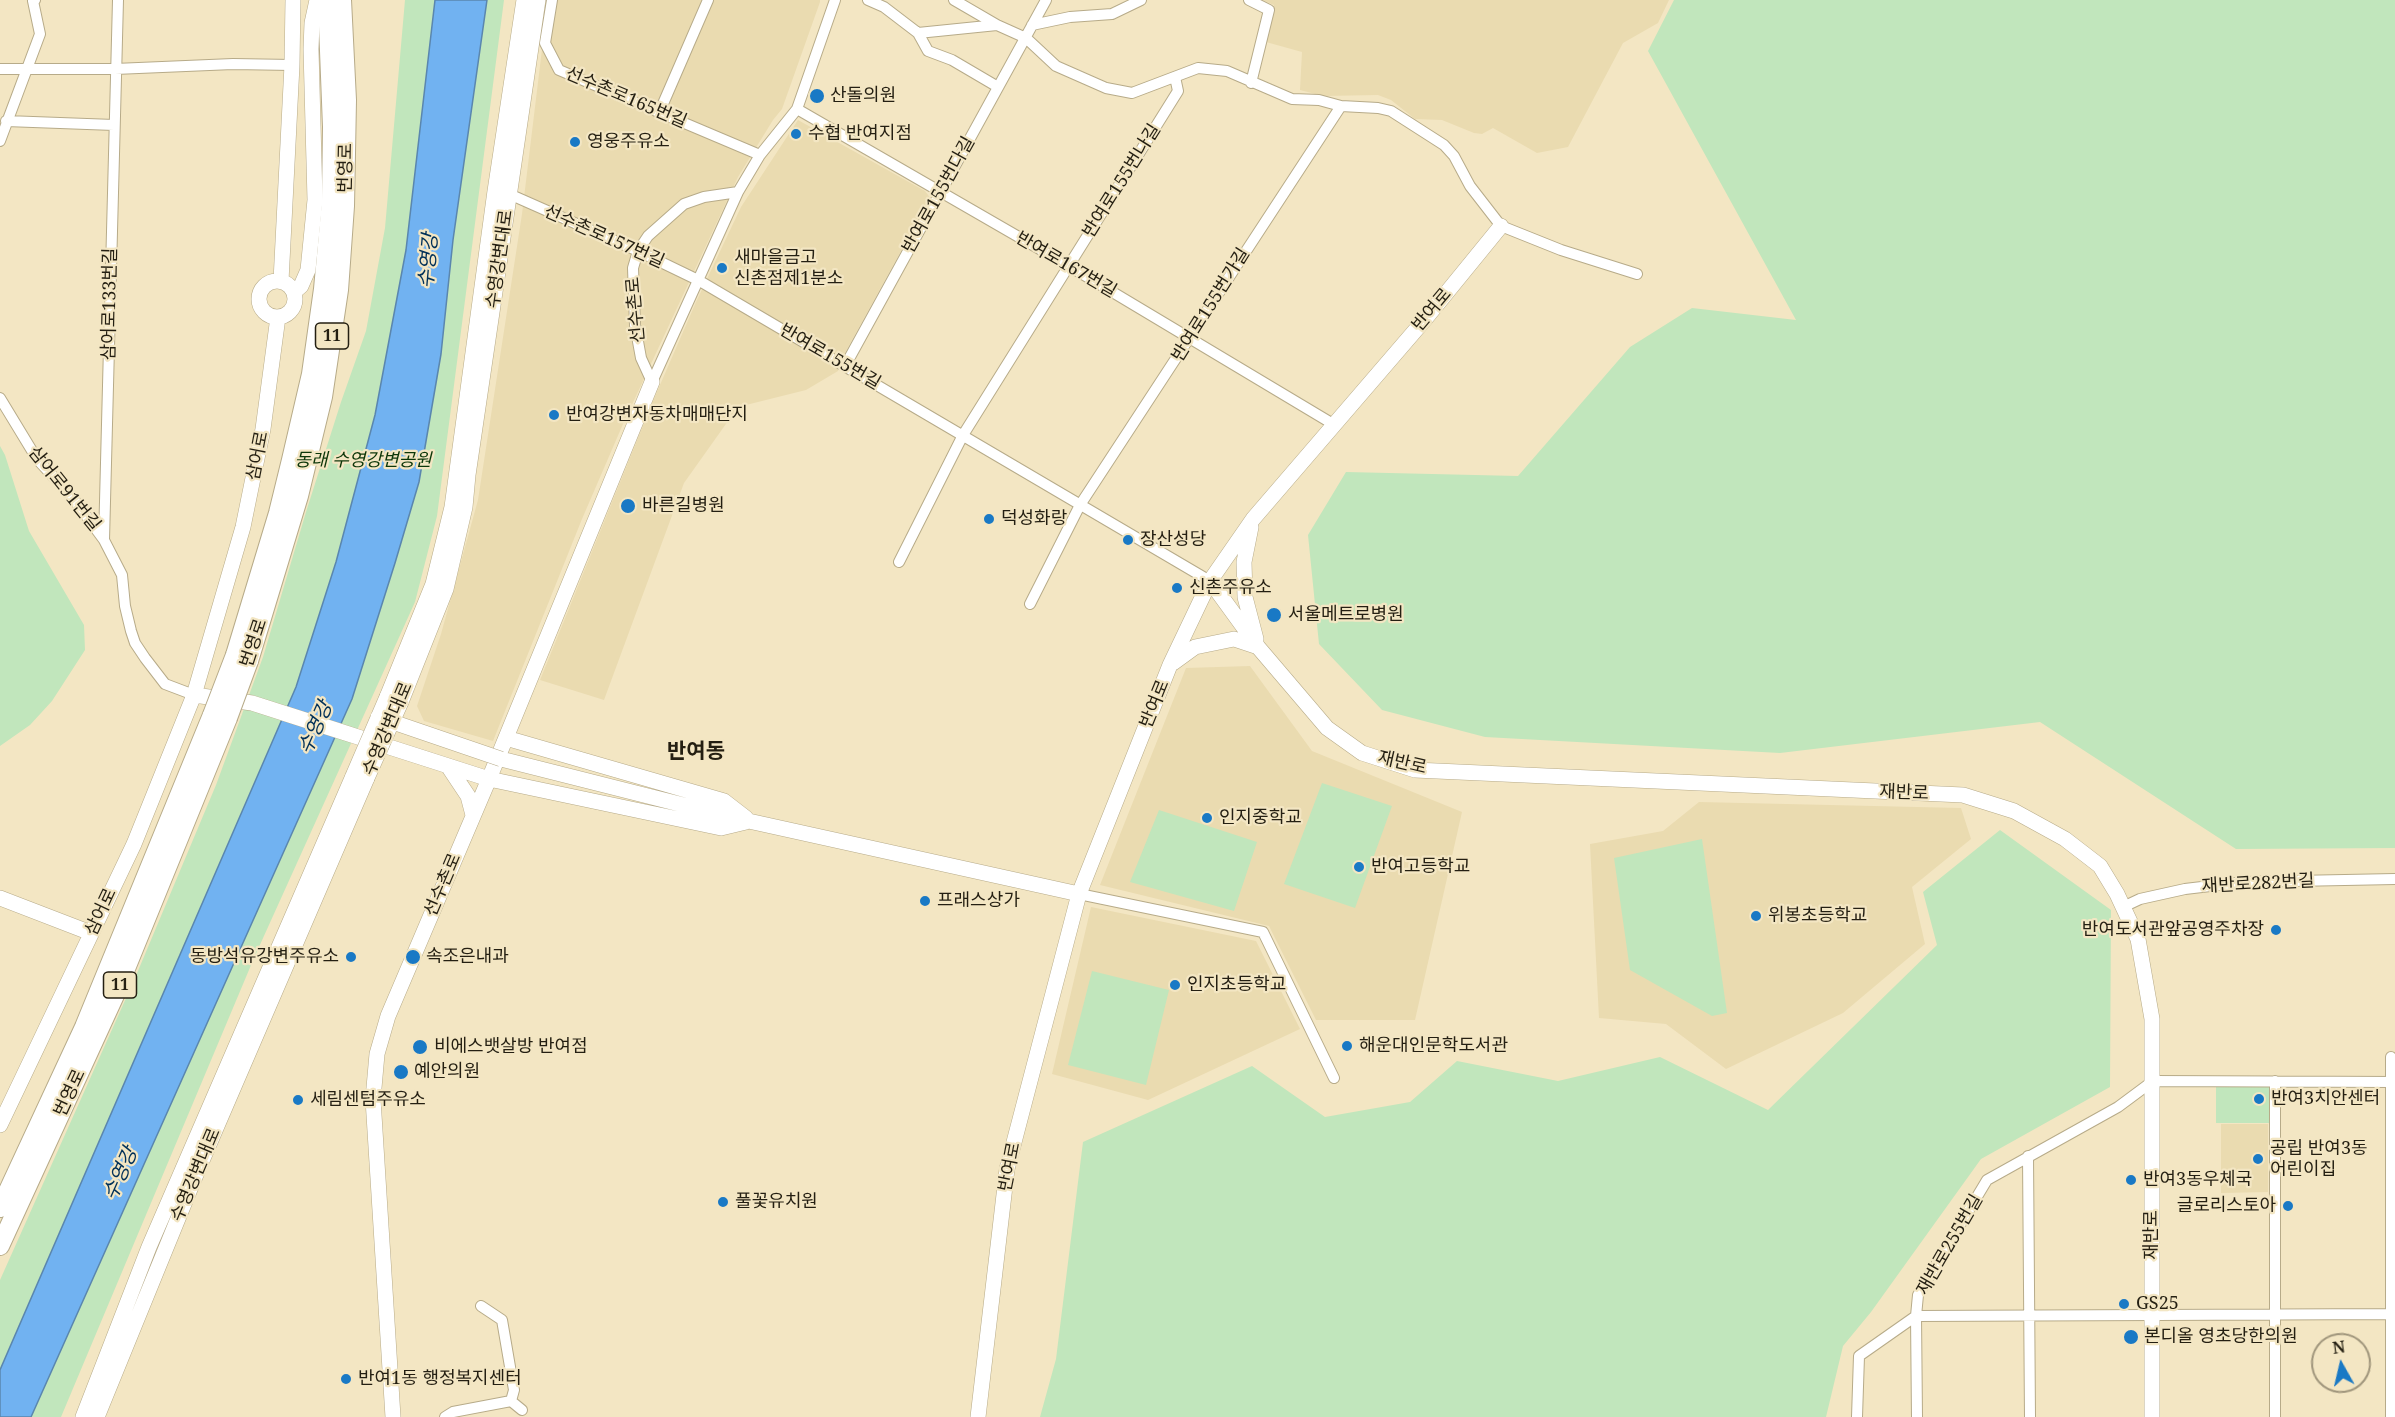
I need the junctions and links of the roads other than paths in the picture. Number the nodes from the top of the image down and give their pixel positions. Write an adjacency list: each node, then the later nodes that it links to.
1 (35, 0): 23 (street)
2 (118, 0): 24 (street, 삼어로133번길)
3 (293, 0): 21 (main road)
4 (317, 0): 44 (main road)
5 (327, 0): 59 (highway, 번영로 / 11)
6 (342, 0): 59 (highway, 번영로 / 11)
7 (524, 0): 62 (main road, 수영강변대로)
8 (538, 0): 37 (main road, 수영강변대로)
9 (552, 0): 30 (street, 선수촌로165번길)
10 (708, 0): 30 (street)
11 (835, 0): 29 (street, 선수촌로)
12 (868, 0): 19 (street)
13 (954, 0): 17 (street)
14 (1046, 0): 18 (street, 반여로155번다길)
15 (1141, 0): 18 (street)
16 (1249, 0): 26 (street)
17 (997, 25): 19 (street); 20 (street)
18 (1032, 25): 20 (street, 반여로155번다길)
19 (918, 33): 27 (street)
20 (1026, 38): 25 (street); 27 (street, 반여로155번다길)
21 (292, 65): 24 (street); 43 (main road)
22 (0, 69): 23 (street)
23 (27, 69): 24 (street); 31 (street)
24 (115, 69): 32 (street, 삼어로133번길)
25 (1175, 77): 26 (street); 40 (street, 반여로155번나길)
26 (1251, 83): 28 (street)
27 (998, 87): 36 (street, 반여로155번다길)
28 (1341, 106): 38 (street); 46 (street, 반여로155번가길)
29 (797, 109): 34 (street, 선수촌로); 36 (street, 반여로167번길)
30 (659, 113): 34 (street, 선수촌로165번길)
31 (6, 121): 32 (street); 33 (street)
32 (114, 125): 54 (street, 삼어로133번길)
33 (0, 141)
34 (760, 156): 35 (street, 선수촌로)
35 (738, 192): 39 (street, 선수촌로); 42 (street, 선수촌로)
36 (941, 193): 40 (street, 반여로167번길); 47 (street, 반여로155번다길)
37 (509, 194): 39 (street, 선수촌로157번길); 62 (main road, 수영강변대로)
38 (1502, 226): 41 (street); 50 (main road, 반여로)
39 (638, 251): 42 (street, 선수촌로157번길); 48 (street, 선수촌로)
40 (1069, 266): 46 (street, 반여로167번길); 51 (street, 반여로155번나길)
41 (1637, 274)
42 (698, 280): 47 (street, 반여로155번길); 48 (street, 선수촌로)
43 (281, 281): 44 (main road); 45 (main road)
44 (294, 292): 45 (main road)
45 (278, 317): 61 (main road, 삼어로)
46 (1190, 339): 50 (street, 반여로167번길); 52 (street, 반여로155번가길)
47 (845, 366): 51 (street, 반여로155번길)
48 (652, 382): 65 (main road, 선수촌로)
49 (0, 398): 54 (street, 삼어로91번길)
50 (1333, 424): 53 (main road, 반여로)
51 (963, 435): 52 (street, 반여로155번길); 55 (street)
52 (1080, 505): 56 (street, 반여로155번길); 57 (street)
53 (1253, 519): 56 (main road, 반여로); 58 (main road)
54 (104, 540): 61 (street, 삼어로91번길)
55 (899, 562)
56 (1210, 581): 58 (main road, 재반로); 60 (main road, 반여로)
57 (1030, 604)
58 (1258, 647): 60 (main road); 74 (main road, 재반로)
59 (242, 658): 63 (highway, 번영로 / 11, bridge)
60 (1170, 665): 72 (main road, 반여로)
61 (194, 695): 66 (main road); 75 (main road, 삼어로)
62 (394, 699): 64 (main road, 수영강변대로, bridge)
63 (220, 717): 83 (highway, 번영로 / 11); 84 (highway, 번영로 / 11)
64 (385, 720): 67 (main road, 수영강변대로, bridge); 70 (main road, bridge)
65 (506, 738): 68 (main road, 선수촌로); 70 (main road)
66 (448, 766): 68 (main road); 69 (main road)
67 (360, 777): 94 (main road, 수영강변대로); 95 (main road, 수영강변대로)
68 (489, 779): 69 (main road, 선수촌로); 70 (main road)
69 (473, 815): 96 (main road, 선수촌로)
70 (751, 821): 72 (main road)
71 (2395, 879): 74 (street, 재반로282번길)
72 (1079, 894): 77 (street); 98 (main road, 반여로)
73 (0, 898): 75 (main road)
74 (2123, 908): 78 (main road, 재반로)
75 (91, 933): 81 (main road, 삼어로)
76 (2391, 1057): 80 (street)
77 (1334, 1078)
78 (2152, 1081): 79 (street); 82 (street, 재반로255번길); 86 (main road, 재반로)
79 (2275, 1082): 80 (street); 87 (street)
80 (2393, 1082): 88 (street)
81 (0, 1125)
82 (2028, 1156): 89 (street); 90 (street, 재반로255번길)
83 (0, 1208)
84 (0, 1246)
85 (481, 1306): 91 (street)
86 (2152, 1314): 87 (street, 재반로255번길); 89 (street, 재반로255번길); 102 (main road, 재반로)
87 (2276, 1314): 88 (street, 재반로255번길); 103 (street)
88 (2393, 1314): 104 (street)
89 (2030, 1315): 90 (street, 재반로255번길); 101 (street)
90 (1916, 1316): 99 (street); 100 (street)
91 (511, 1401): 92 (street); 93 (street)
92 (522, 1410)
93 (463, 1414): 97 (street)
94 (83, 1417)
95 (97, 1417)
96 (393, 1417)
97 (445, 1417)
98 (978, 1417)
99 (1857, 1417)
100 (1917, 1417)
101 (2030, 1417)
102 (2152, 1417)
103 (2275, 1417)
104 (2391, 1417)

